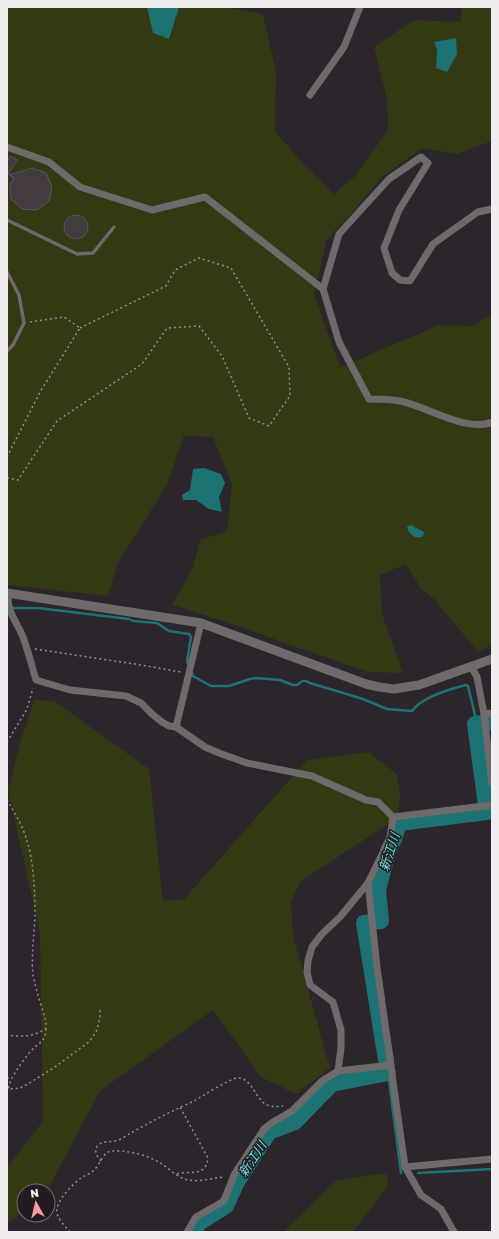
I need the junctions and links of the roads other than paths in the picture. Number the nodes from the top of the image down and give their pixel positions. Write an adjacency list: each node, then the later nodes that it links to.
1 (360, 7): 2 (street)
2 (310, 95)
3 (7, 147): 8 (street)
4 (492, 209): 8 (street)
5 (7, 220): 6 (lane)
6 (114, 227)
7 (7, 272): 9 (lane)
8 (323, 289): 10 (street)
9 (7, 351)
10 (492, 422)
11 (8, 593): 12 (street); 17 (street)
12 (201, 623): 14 (street); 17 (street)
13 (492, 659): 14 (street)
14 (471, 666): 16 (street)
15 (492, 714): 16 (street)
16 (484, 715): 18 (street)
17 (176, 727): 20 (street)
18 (492, 783)
19 (492, 805): 20 (street)
20 (393, 817): 21 (street)
21 (368, 883): 22 (street); 23 (street)
22 (391, 1065): 23 (street); 25 (street)
23 (338, 1072): 26 (street)
24 (492, 1159): 25 (street)
25 (405, 1167): 27 (street)
26 (186, 1232)
27 (454, 1232)

